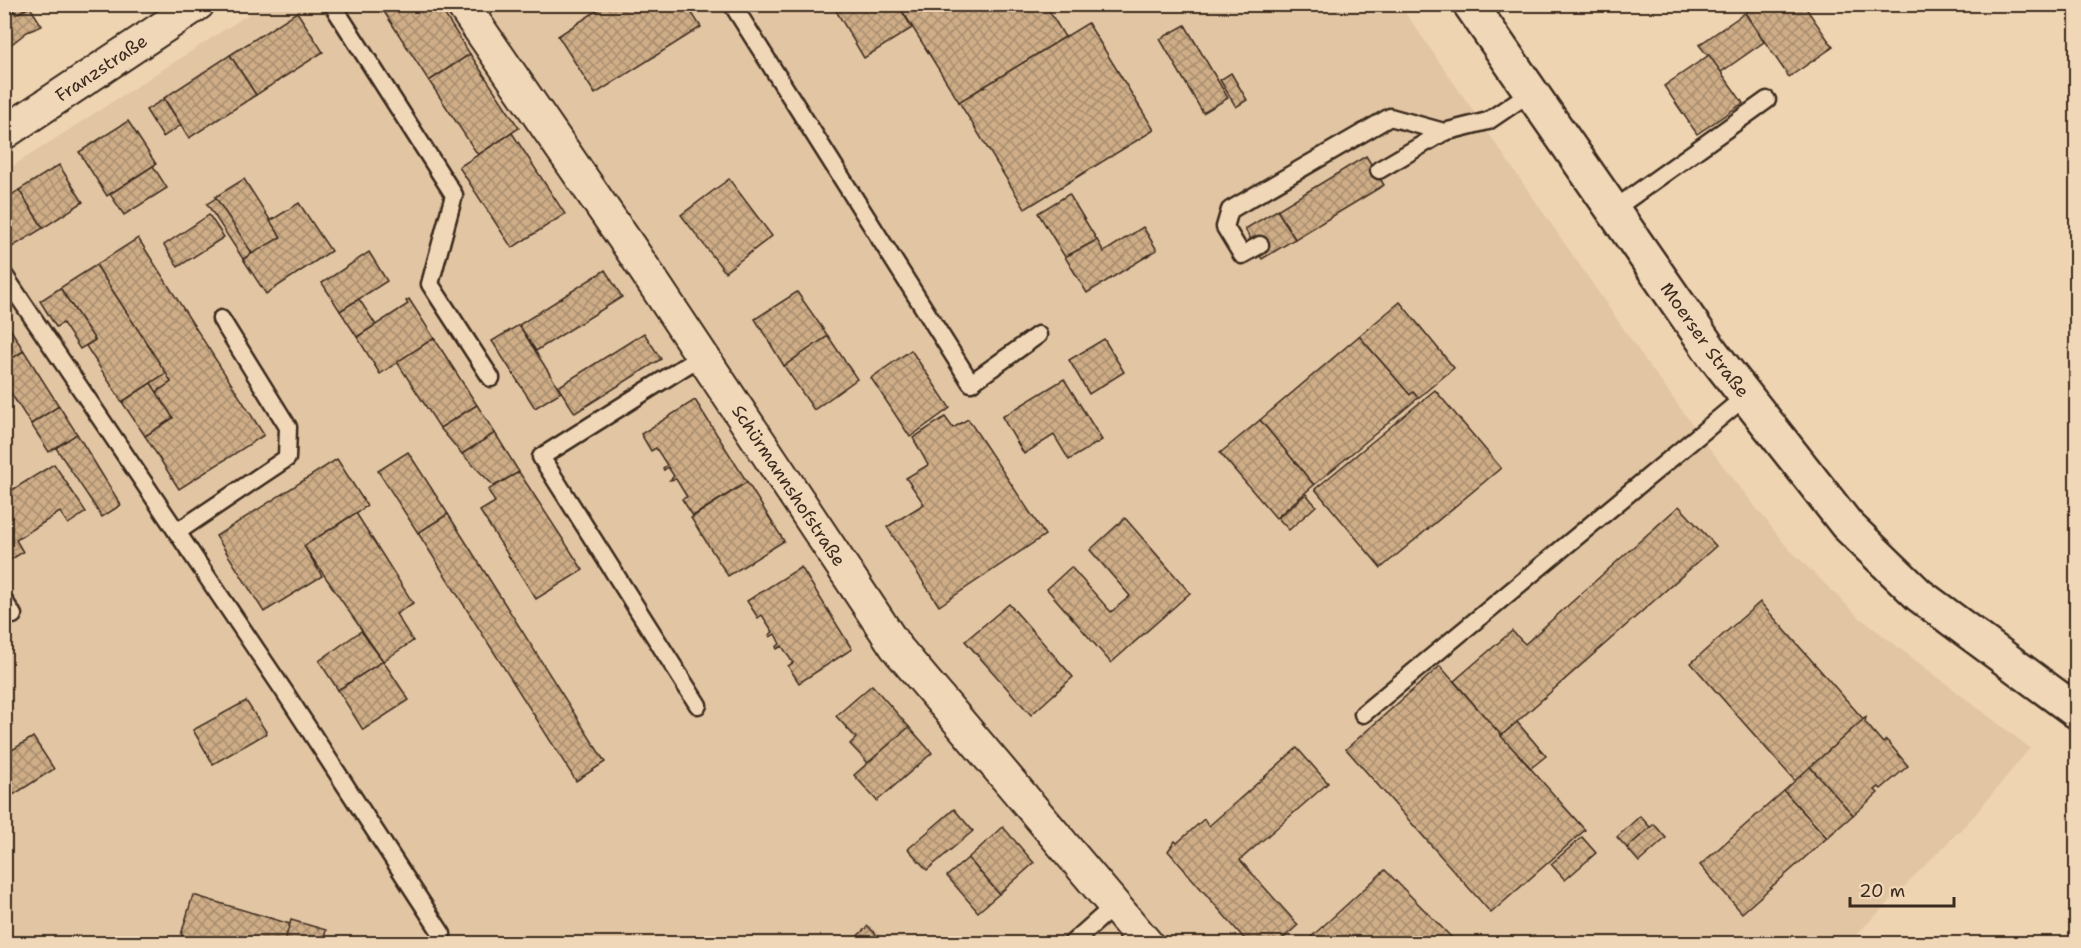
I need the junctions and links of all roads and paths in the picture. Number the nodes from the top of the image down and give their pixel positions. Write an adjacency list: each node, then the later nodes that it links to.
1 (198, 4): 9 (street, Franzstraße)
2 (332, 4): 17 (lane)
3 (462, 4): 16 (street, Schürmannshofstraße)
4 (732, 4): 15 (lane)
5 (1470, 4): 6 (street, Moerser Straße)
6 (1531, 92): 8 (lane); 11 (street, Moerser Straße)
7 (1767, 100): 11 (lane)
8 (1444, 132): 10 (lane); 12 (lane)
9 (4, 133)
10 (1379, 170)
11 (1614, 210): 18 (street, Moerser Straße)
12 (1260, 245)
13 (4, 275): 19 (lane)
14 (221, 319): 19 (lane)
15 (1038, 335)
16 (703, 355): 22 (lane); 25 (street, Schürmannshofstraße)
17 (491, 378)
18 (1746, 396): 20 (street, Moerser Straße); 24 (lane)
19 (177, 532): 26 (lane)
20 (1979, 641): 21 (street, Moerser Straße); 23 (street, Moerser Straße)
21 (2076, 686)
22 (698, 705)
23 (2076, 711)
24 (1363, 714)
25 (1115, 905): 27 (lane); 28 (street, Schürmannshofstraße)
26 (442, 934)
27 (1071, 944)
28 (1147, 944)

